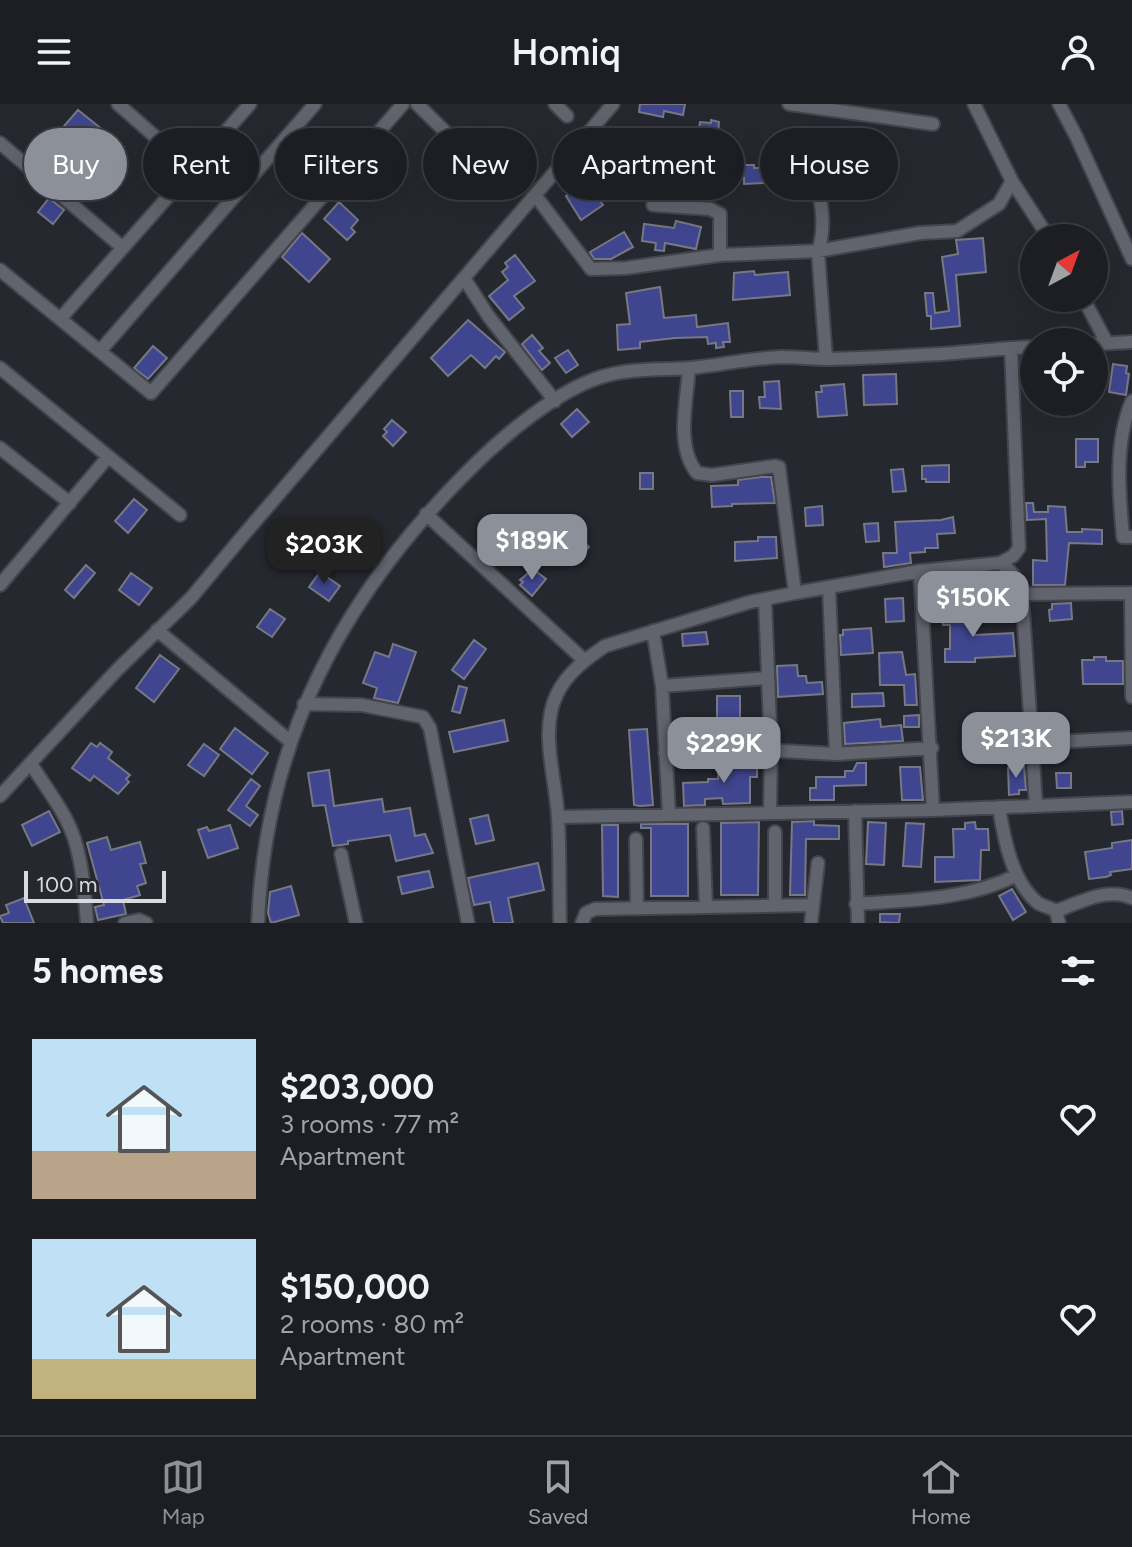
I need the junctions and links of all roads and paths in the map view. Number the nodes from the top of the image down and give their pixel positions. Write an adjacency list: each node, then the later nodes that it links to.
1 (118, 104): 13 (street)
2 (250, 104): 14 (street)
3 (315, 104): 36 (street)
4 (403, 104): 36 (street)
5 (417, 104): 15 (street)
6 (555, 104): 11 (street)
7 (613, 104): 18 (street)
8 (789, 104): 12 (street)
9 (974, 104): 17 (street)
10 (1059, 104): 28 (street)
11 (567, 116)
12 (933, 124)
13 (145, 128)
14 (229, 128)
15 (442, 128)
16 (0, 143): 25 (street)
17 (1012, 181): 24 (street); 26 (street)
18 (537, 193)
19 (537, 198): 27 (street)
20 (165, 200): 25 (street)
21 (531, 200): 30 (street)
22 (820, 200): 26 (street)
23 (653, 205): 27 (street)
24 (1040, 224)
25 (123, 248): 31 (street)
26 (818, 251): 27 (street); 37 (street)
27 (720, 255)
28 (1132, 259)
29 (0, 270): 31 (street)
30 (464, 278): 40 (street); 56 (street)
31 (60, 319): 36 (street)
32 (1132, 342): 33 (street)
33 (1108, 344)
34 (1011, 348): 35 (street); 37 (street); 48 (street)
35 (1020, 348)
36 (100, 351)
37 (826, 359): 39 (street)
38 (0, 368): 43 (street)
39 (689, 368): 40 (street); 52 (street)
40 (555, 401): 45 (street)
41 (1132, 401): 47 (street)
42 (0, 448): 44 (street)
43 (108, 457): 44 (street); 46 (street)
44 (70, 503): 50 (street)
45 (426, 514): 58 (street); 62 (street)
46 (180, 515)
47 (1132, 537)
48 (1000, 563): 49 (street); 54 (street)
49 (920, 571): 51 (street); 66 (street)
50 (0, 585)
51 (829, 588): 52 (street); 69 (street)
52 (795, 593): 55 (street)
53 (1132, 593): 54 (street); 61 (street)
54 (1022, 594): 65 (street)
55 (765, 599): 57 (street); 59 (street)
56 (157, 630): 64 (street); 70 (street)
57 (653, 631): 58 (street); 60 (street)
58 (584, 660): 79 (street)
59 (768, 678): 60 (street); 67 (street)
60 (662, 686): 68 (street)
61 (1132, 697)
62 (304, 704): 64 (street); 98 (street)
63 (1132, 738): 65 (street)
64 (291, 742): 96 (street)
65 (1034, 743): 73 (street)
66 (932, 748): 69 (street); 75 (street)
67 (771, 751): 68 (street); 69 (street); 77 (street)
68 (665, 753): 78 (street)
69 (836, 754)
70 (31, 764): 71 (street); 93 (street)
71 (0, 796)
72 (1132, 802): 73 (street)
73 (1036, 806): 74 (street)
74 (999, 807): 75 (street); 85 (street)
75 (933, 810): 76 (street)
76 (855, 811): 77 (street); 87 (street)
77 (770, 812): 78 (street)
78 (669, 814): 79 (street)
79 (558, 817): 99 (street)
80 (703, 828): 91 (street)
81 (775, 832): 88 (street)
82 (636, 839): 90 (street)
83 (341, 854): 97 (street)
84 (818, 863): 89 (street)
85 (1017, 875): 87 (street); 92 (street)
86 (1132, 898): 92 (street)
87 (856, 904): 102 (street)
88 (775, 905): 89 (street); 91 (street)
89 (812, 905): 101 (street)
90 (637, 907): 91 (street); 100 (street)
91 (706, 907)
92 (1058, 917)
93 (87, 923)
94 (125, 923): 95 (street)
95 (146, 923)
96 (258, 923)
97 (356, 923)
98 (468, 923)
99 (560, 923)
100 (582, 923)
101 (811, 923)
102 (858, 923)

